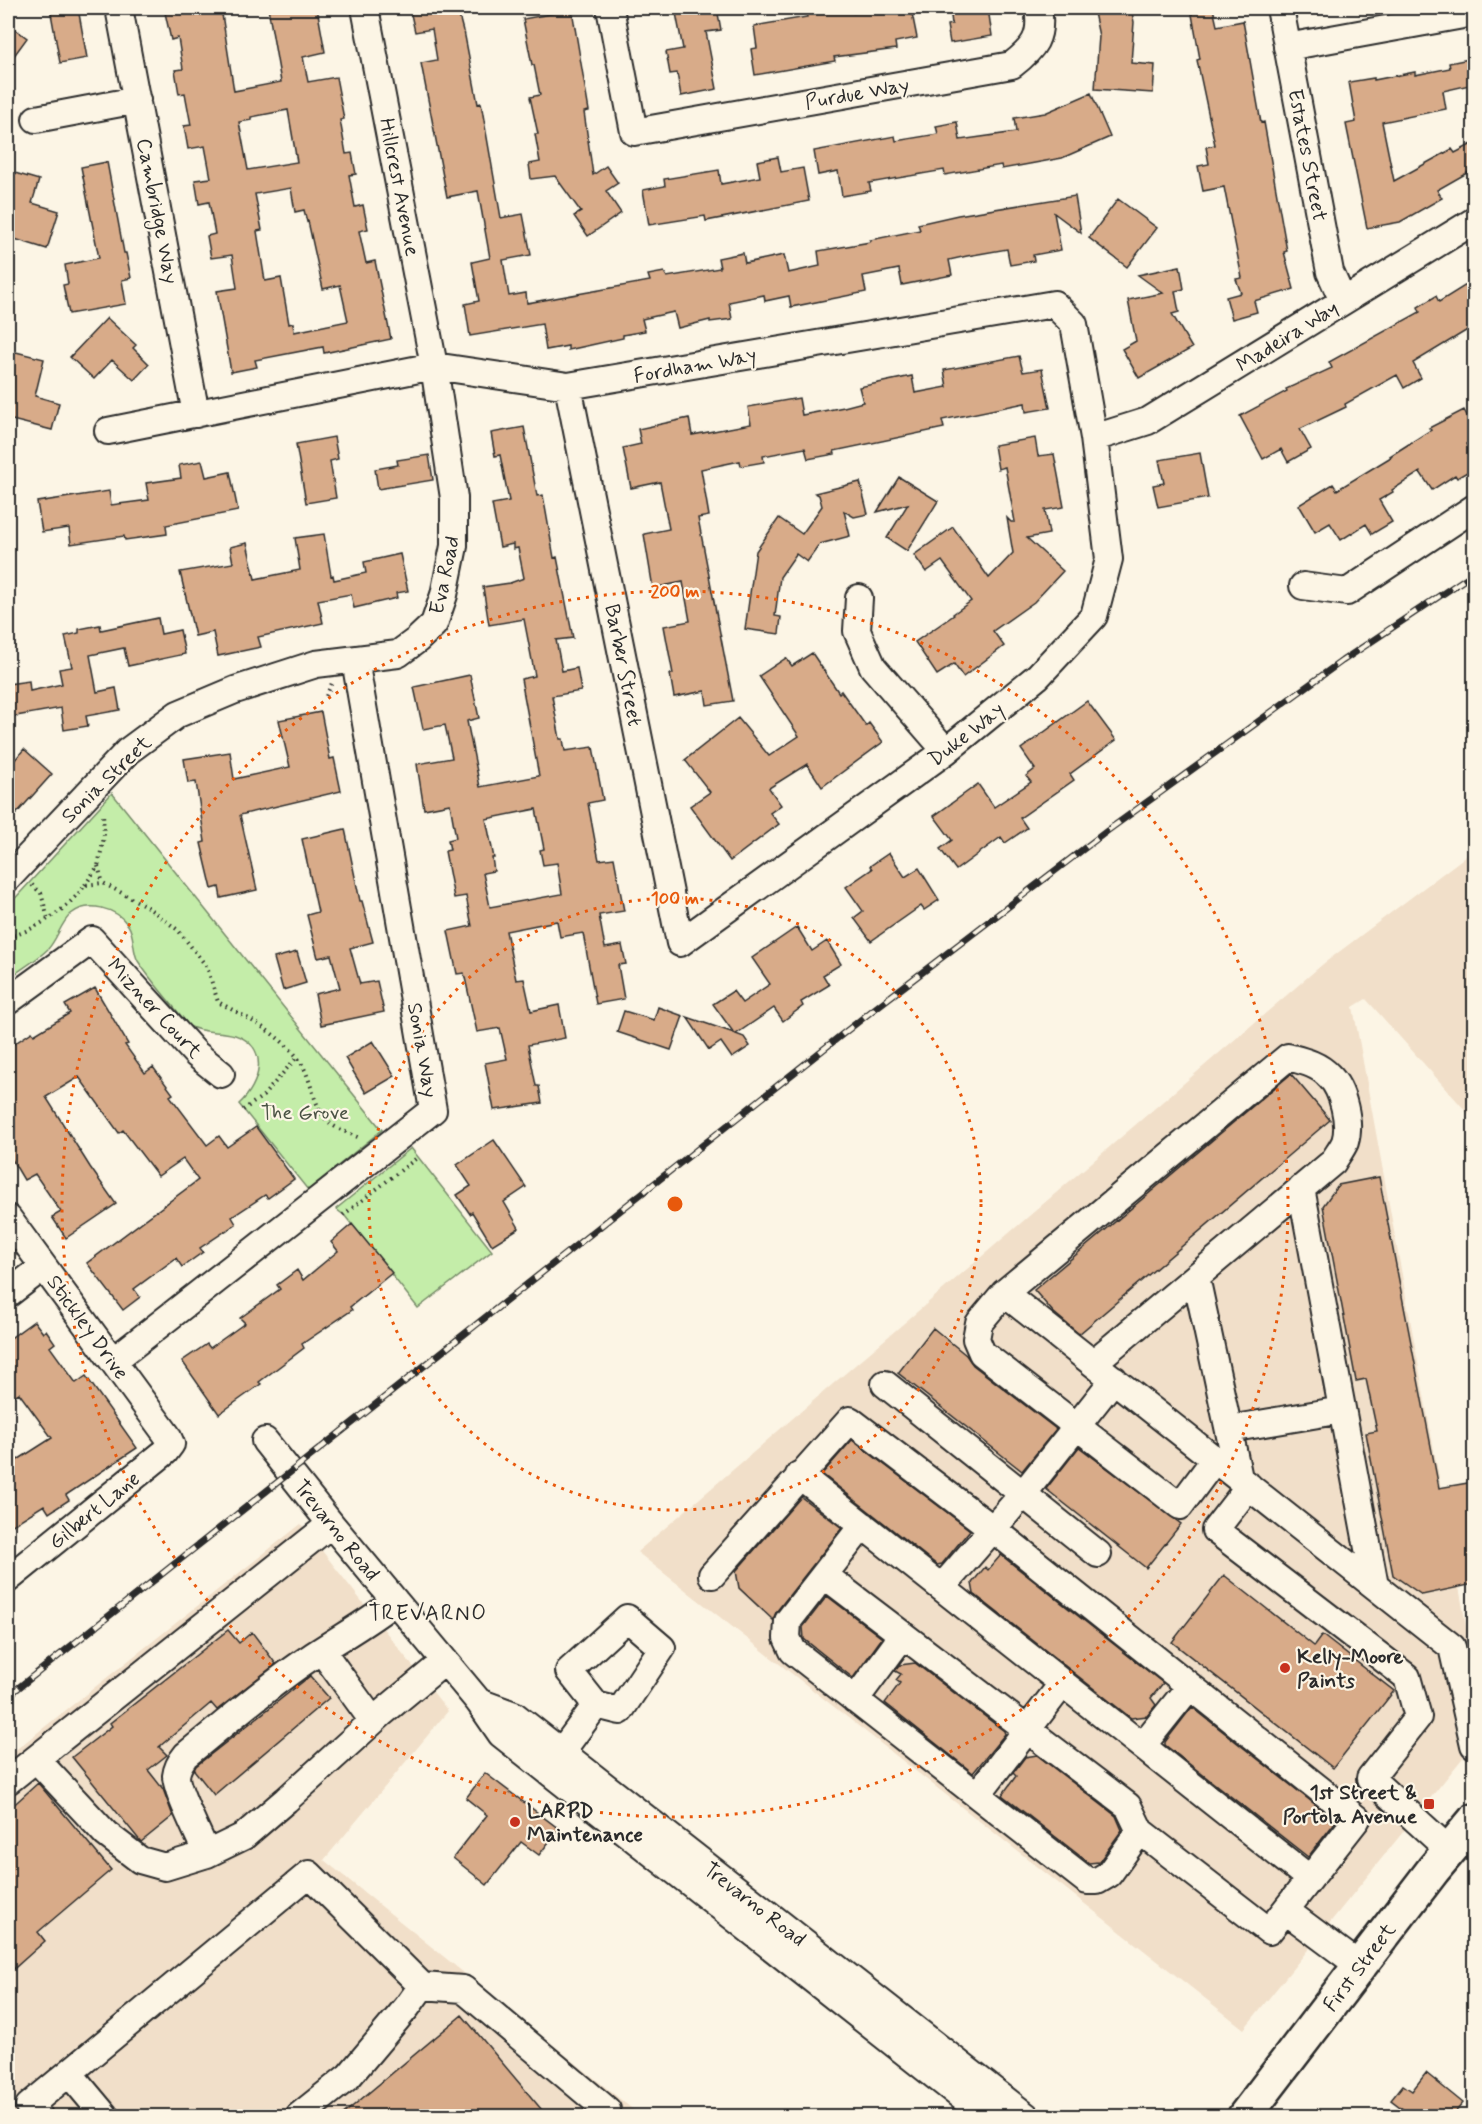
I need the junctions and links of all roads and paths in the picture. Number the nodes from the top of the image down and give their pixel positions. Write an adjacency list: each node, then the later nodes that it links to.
1 (119, 8): 8 (street, Cambridge Way)
2 (366, 8): 12 (street, Hillcrest Avenue)
3 (610, 8): 4 (street, Purdue Way)
4 (1038, 8)
5 (1280, 8): 7 (street, Estates Street)
6 (1474, 13): 7 (street)
7 (1287, 47): 11 (street, Estates Street)
8 (137, 100): 9 (street); 14 (street, Cambridge Way)
9 (36, 119)
10 (1474, 221): 11 (street, Madeira Way)
11 (1343, 301): 16 (street, Madeira Way)
12 (434, 366): 13 (street, Fordham Way); 14 (street, Fordham Way); 20 (street, Eva Road)
13 (568, 386): 16 (street, Fordham Way); 29 (street, Barber Street)
14 (196, 414): 15 (street, Fordham Way)
15 (108, 431)
16 (1094, 438): 21 (street, Duke Way)
17 (1474, 508): 18 (street)
18 (1303, 586)
19 (859, 598): 21 (street)
20 (355, 660): 24 (street, Sonia Street); 43 (street, Sonia Way)
21 (946, 751): 29 (street, Duke Way)
22 (110, 806): 23 (path)
23 (98, 866): 25 (path); 26 (path)
24 (11, 874): 27 (path)
25 (103, 883): 26 (path); 31 (path)
26 (85, 885): 27 (path)
27 (48, 919): 28 (path)
28 (8, 937)
29 (680, 943)
30 (8, 1001): 32 (street, Mizner Court)
31 (297, 1057): 33 (path); 34 (path)
32 (221, 1074)
33 (243, 1110)
34 (360, 1138)
35 (418, 1157): 37 (path)
36 (1301, 1188): 40 (street); 41 (street); 47 (street)
37 (343, 1215)
38 (8, 1218): 39 (street, Stickley Drive)
39 (43, 1267): 42 (street); 43 (street, Stickley Drive)
40 (1196, 1277): 44 (street); 49 (street)
41 (1004, 1293): 44 (street); 48 (street)
42 (8, 1294)
43 (113, 1361): 50 (street, Stickley Drive)
44 (1094, 1363): 45 (street)
45 (1114, 1379): 48 (street); 52 (street)
46 (885, 1384): 55 (street)
47 (1342, 1410): 49 (street); 63 (street)
48 (1077, 1427): 52 (street); 55 (street)
49 (1228, 1429): 54 (street)
50 (168, 1435): 62 (street, Gilbert Lane)
51 (266, 1441): 56 (street, Trevarno Road)
52 (1215, 1459): 54 (street)
53 (799, 1475): 57 (street); 58 (street); 60 (street)
54 (1244, 1482): 63 (street); 84 (street)
55 (1023, 1494): 58 (street); 59 (street)
56 (331, 1524): 65 (street, Trevarno Road); 79 (street)
57 (863, 1525): 61 (street); 64 (street)
58 (993, 1529): 64 (street); 70 (street)
59 (1098, 1554)
60 (712, 1575)
61 (824, 1575): 66 (street); 71 (street)
62 (8, 1580)
63 (1375, 1586): 76 (street)
64 (942, 1587): 69 (street)
65 (395, 1601): 67 (street); 68 (street, Trevarno Road)
66 (903, 1635): 71 (street); 75 (street)
67 (322, 1650): 74 (street); 85 (street)
68 (445, 1661): 72 (street, Trevarno Road); 74 (street)
69 (1063, 1683): 75 (street); 77 (street)
70 (1190, 1686): 77 (street); 86 (street)
71 (855, 1700): 81 (street)
72 (479, 1702): 78 (street, Trevarno Road); 95 (street, Trevarno Road)
73 (596, 1705): 78 (street)
74 (373, 1721): 85 (street)
75 (1027, 1730): 81 (street); 83 (street)
76 (1474, 1745)
77 (1142, 1746): 86 (street)
78 (562, 1751): 96 (street, Trevarno Road)
79 (36, 1759): 80 (street); 85 (street)
80 (8, 1781)
81 (977, 1795): 83 (street)
82 (1474, 1821): 84 (main road, First Street)
83 (1140, 1831): 87 (street)
84 (1452, 1853): 88 (main road, First Street)
85 (207, 1854)
86 (1310, 1879): 87 (street)
87 (1286, 1911): 88 (street)
88 (1360, 1966): 97 (main road, First Street)
89 (422, 1986): 90 (street); 93 (street); 94 (street)
90 (69, 2073): 91 (street); 92 (street)
91 (39, 2116)
92 (105, 2116)
93 (299, 2116)
94 (606, 2116)
95 (986, 2116)
96 (1026, 2116)
97 (1245, 2116)

